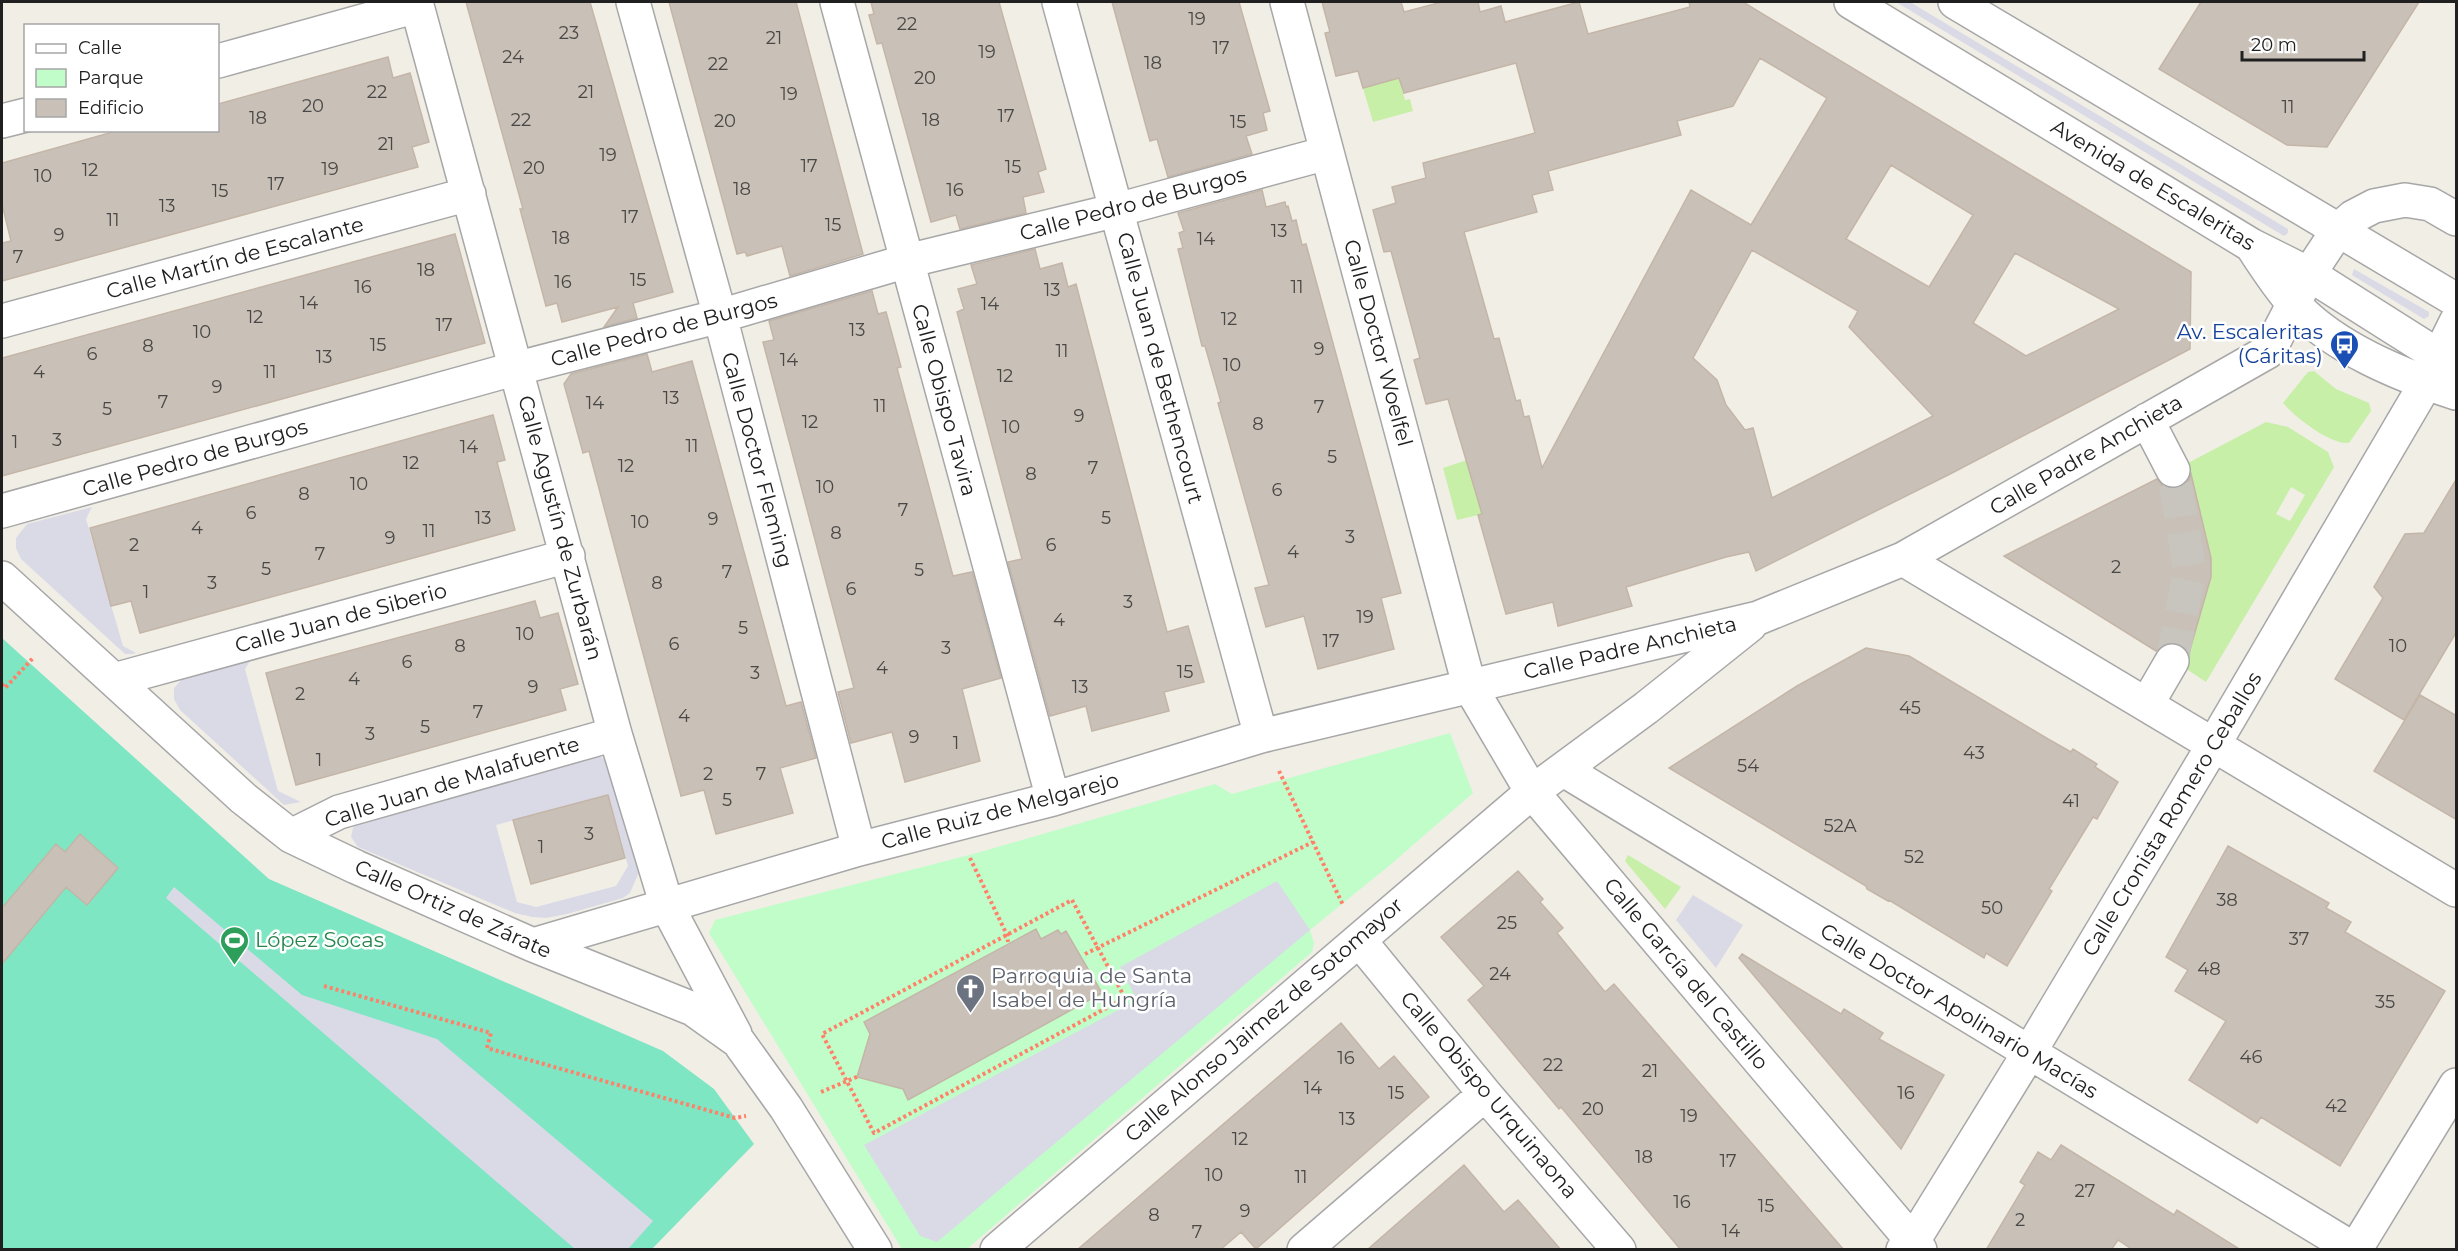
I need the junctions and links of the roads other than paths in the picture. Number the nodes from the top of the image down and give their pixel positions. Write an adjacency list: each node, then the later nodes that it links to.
1 (633, 2): 21 (street, Calle Doctor Fleming)
2 (837, 2): 17 (street, Calle Obispo Tavira)
3 (1059, 2): 13 (street, Calle Juan de Bethencourt)
4 (1287, 2): 11 (street, Calle Doctor Woelfel)
5 (1851, 2): 16 (street, Avenida de Escaleritas)
6 (1955, 2): 15 (street)
7 (417, 4): 8 (street); 12 (street, Calle Agustín de Zurbarán)
8 (219, 61)
9 (24, 116): 10 (street)
10 (2, 121)
11 (1328, 153): 13 (street, Calle Pedro de Burgos); 36 (street, Calle Doctor Woelfel)
12 (469, 195): 22 (street, Calle Martín de Escalante); 24 (street, Calle Agustín de Zurbarán)
13 (1117, 210): 17 (street, Calle Pedro de Burgos); 39 (street, Calle Juan de Bethencourt)
14 (2457, 219): 15 (street)
15 (2338, 230): 18 (street, Calle Padre Anchieta); 20 (street)
16 (2251, 245): 18 (street, Avenida de Escaleritas); 19 (street)
17 (907, 261): 21 (street, Calle Pedro de Burgos); 43 (street, Calle Obispo Tavira)
18 (2309, 274): 19 (street, Calle Padre Anchieta); 25 (street, Avenida de Escaleritas)
19 (2286, 295): 25 (street); 27 (street, Calle Padre Anchieta)
20 (2457, 300)
21 (720, 316): 24 (street, Calle Pedro de Burgos); 45 (street, Calle Doctor Fleming)
22 (2, 321)
23 (2457, 322): 25 (street, Calle Cronista Romero Ceballos)
24 (516, 369): 29 (street, Calle Pedro de Burgos); 30 (street, Calle Agustín de Zurbarán)
25 (2441, 369): 26 (street); 40 (street, Calle Cronista Romero Ceballos)
26 (2457, 393)
27 (2147, 420): 28 (street); 31 (street, Calle Padre Anchieta)
28 (2173, 470)
29 (2, 512)
30 (568, 556): 35 (street, Calle Juan de Siberio); 38 (street, Calle Agustín de Zurbarán)
31 (1903, 559): 33 (street, Calle Padre Anchieta); 37 (street)
32 (2, 578): 35 (street, Calle Ortiz de Zárate)
33 (1758, 618): 36 (street, Calle Padre Anchieta); 41 (street, Calle Padre Anchieta)
34 (2172, 661): 37 (street)
35 (114, 680): 44 (street, Calle Ortiz de Zárate)
36 (1469, 686): 39 (street, Calle Ruiz de Melgarejo); 42 (street, Calle García del Castillo)
37 (2147, 704): 40 (street)
38 (615, 734): 44 (street, Calle Juan de Malafuente); 47 (street, Calle Agustín de Zurbarán)
39 (1262, 736): 43 (street, Calle Ruiz de Melgarejo)
40 (2214, 744): 46 (street); 51 (street, Calle Cronista Romero Ceballos)
41 (1564, 770): 42 (street, Calle Padre Anchieta); 51 (street, Calle Doctor Apolinario Macías)
42 (1532, 792): 48 (street, Calle Alonso Jaimez de Sotomayor); 55 (street, Calle García del Castillo)
43 (1053, 799): 45 (street, Calle Ruiz de Melgarejo)
44 (291, 836): 49 (street, Calle Ortiz de Zárate)
45 (859, 849): 47 (street, Calle Ruiz de Melgarejo)
46 (2457, 890)
47 (667, 906): 49 (street, Calle Ruiz de Melgarejo); 50 (street, Calle Agustín de Zurbarán)
48 (1359, 940): 53 (street, Calle Obispo Urquinaona); 58 (street, Calle Alonso Jaimez de Sotomayor)
49 (533, 945): 50 (street, Calle Ortiz de Zárate)
50 (738, 1041): 57 (street, Calle Ortiz de Zárate)
51 (2029, 1053): 55 (street, Calle Cronista Romero Ceballos); 56 (street, Calle Doctor Apolinario Macías)
52 (2457, 1085): 56 (street)
53 (1485, 1094): 54 (street, Calle Obispo Urquinaona); 59 (street)
54 (1608, 1246)
55 (1912, 1247)
56 (2355, 1249)
57 (875, 1250)
58 (997, 1250)
59 (1304, 1250)

